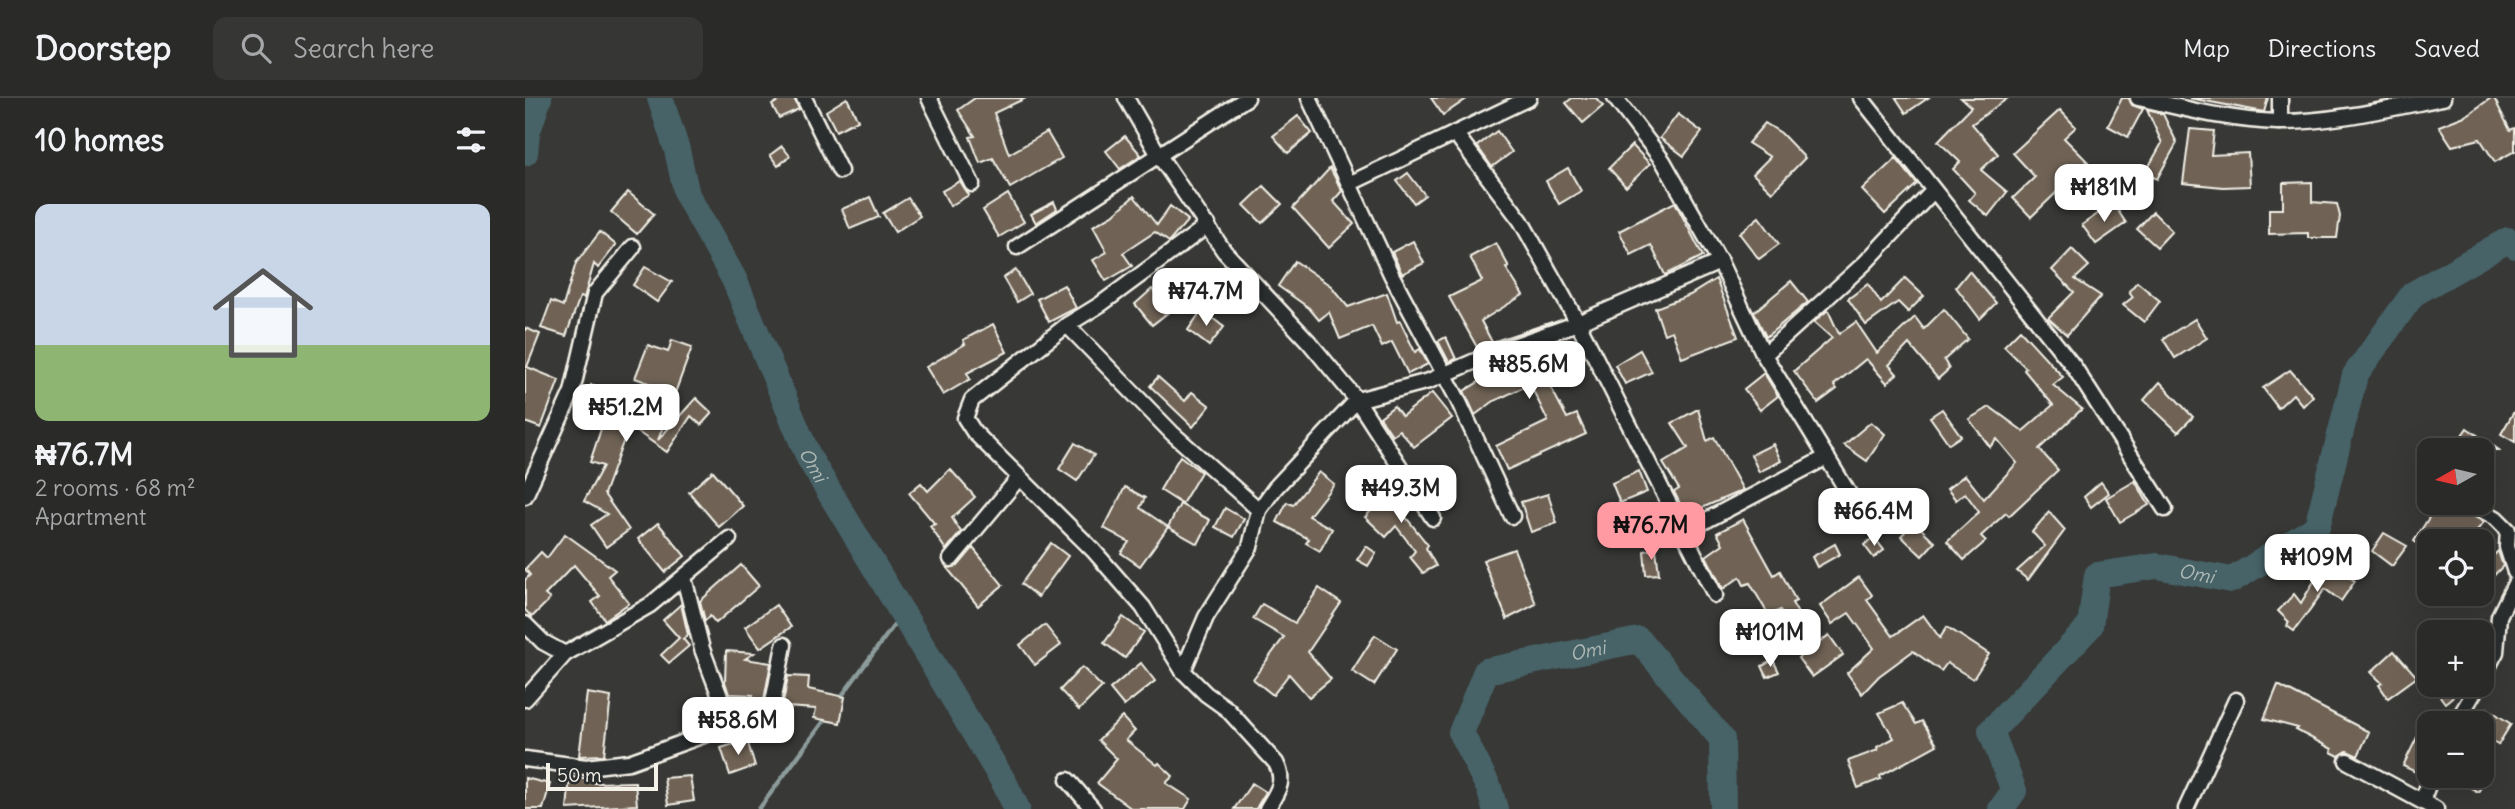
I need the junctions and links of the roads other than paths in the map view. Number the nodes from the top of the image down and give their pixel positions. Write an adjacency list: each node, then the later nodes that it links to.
1 (804, 98): 15 (street)
2 (929, 98): 17 (street)
3 (1126, 98): 14 (street)
4 (1247, 98): 14 (street)
5 (1309, 98): 16 (street)
6 (1529, 98): 13 (street)
7 (1615, 98): 22 (street)
8 (1861, 98): 18 (street)
9 (2138, 98): 12 (street)
10 (2280, 98): 12 (street)
11 (2443, 98): 12 (street)
12 (2280, 122)
13 (1455, 133): 16 (street); 23 (street)
14 (1160, 157): 19 (street); 21 (street)
15 (840, 171)
16 (1351, 183): 26 (street)
17 (972, 184)
18 (1933, 191): 25 (street); 31 (street)
19 (1208, 225): 24 (street); 27 (street)
20 (633, 247): 30 (street)
21 (1017, 247)
22 (1720, 262): 23 (street); 25 (street)
23 (1578, 323): 26 (street); 37 (street)
24 (1067, 325): 29 (street); 32 (street)
25 (1764, 355): 28 (street)
26 (1445, 374): 27 (street); 35 (street)
27 (1357, 400): 32 (street); 36 (street)
28 (1827, 457): 33 (street); 37 (street)
29 (1018, 479): 39 (street); 48 (street)
30 (525, 496)
31 (2165, 509)
32 (1259, 510): 48 (street)
33 (1862, 515)
34 (2491, 515): 40 (street)
35 (1512, 516)
36 (1433, 518)
37 (1682, 533): 43 (street)
38 (729, 539): 41 (street)
39 (951, 559)
40 (2515, 572)
41 (684, 578): 46 (street); 51 (street)
42 (2515, 584): 47 (street)
43 (1715, 595)
44 (525, 624): 46 (street)
45 (784, 645): 51 (street)
46 (565, 654): 49 (street)
47 (2494, 656)
48 (1184, 671): 58 (street)
49 (525, 699)
50 (2236, 699): 59 (street)
51 (727, 715): 52 (street)
52 (525, 759)
53 (2347, 761): 56 (street)
54 (1068, 780): 57 (street)
55 (2427, 788): 56 (street)
56 (2422, 801): 60 (street)
57 (1093, 809)
58 (1267, 809)
59 (2186, 809)
60 (2436, 809)

